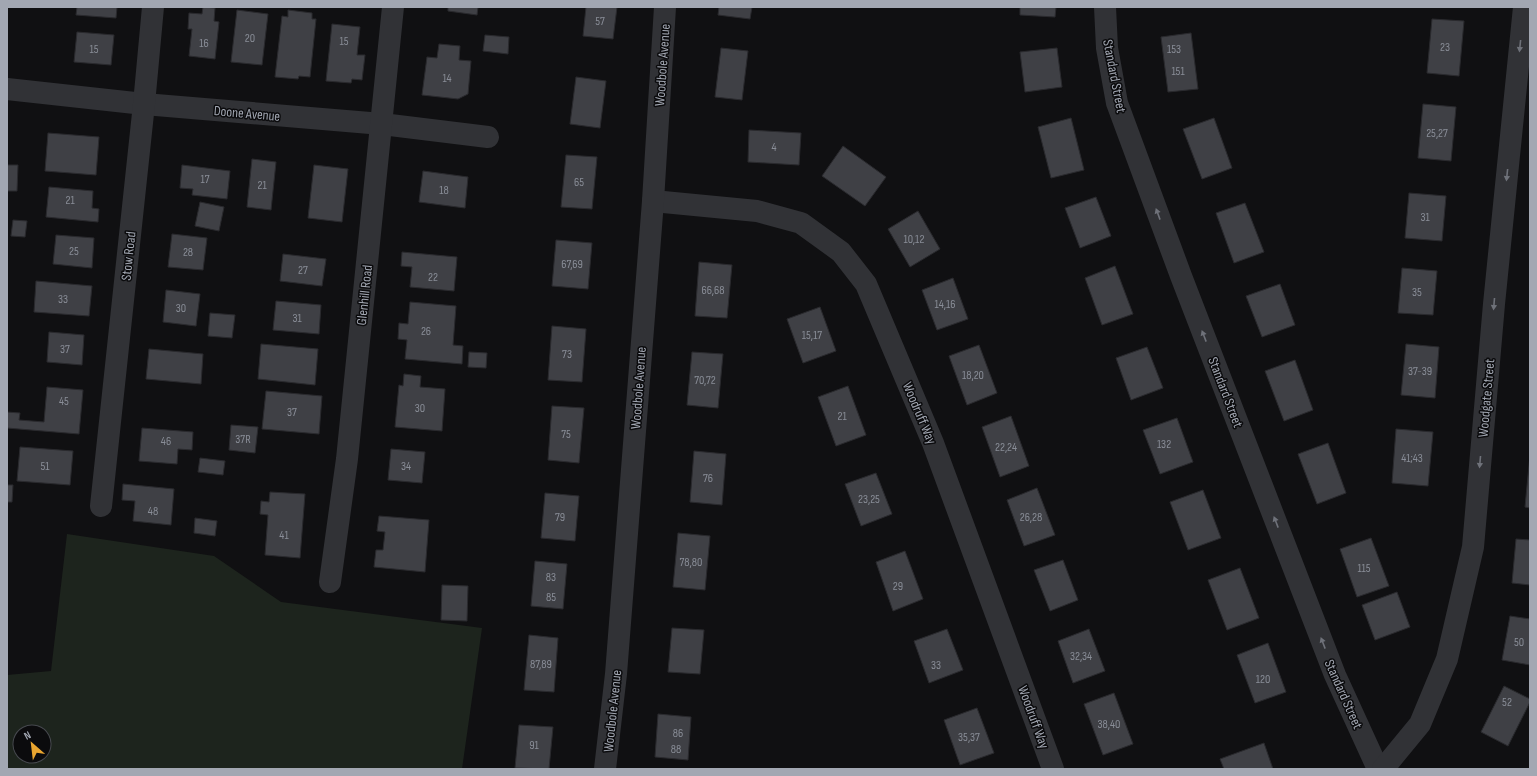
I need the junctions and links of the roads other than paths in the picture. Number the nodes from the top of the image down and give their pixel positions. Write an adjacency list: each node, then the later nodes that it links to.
1 (153, 7): 7 (street, Stow Road)
2 (393, 7): 8 (street, Glenhill Road)
3 (665, 7): 10 (street, Woodbole Avenue)
4 (1105, 7): 15 (street, Standard Street, one-way to 4)
5 (1524, 7): 16 (street, Woodgate Street, one-way to 16)
6 (7, 89): 7 (street, Doone Avenue)
7 (144, 104): 8 (street, Doone Avenue); 11 (street, Stow Road)
8 (382, 124): 9 (street, Doone Avenue); 12 (street, Glenhill Road)
9 (488, 137)
10 (653, 201): 13 (street, Woodbole Avenue); 14 (street, Woodruff Way)
11 (101, 506)
12 (330, 582)
13 (606, 769)
14 (1053, 769)
15 (1378, 769)
16 (1383, 769)

